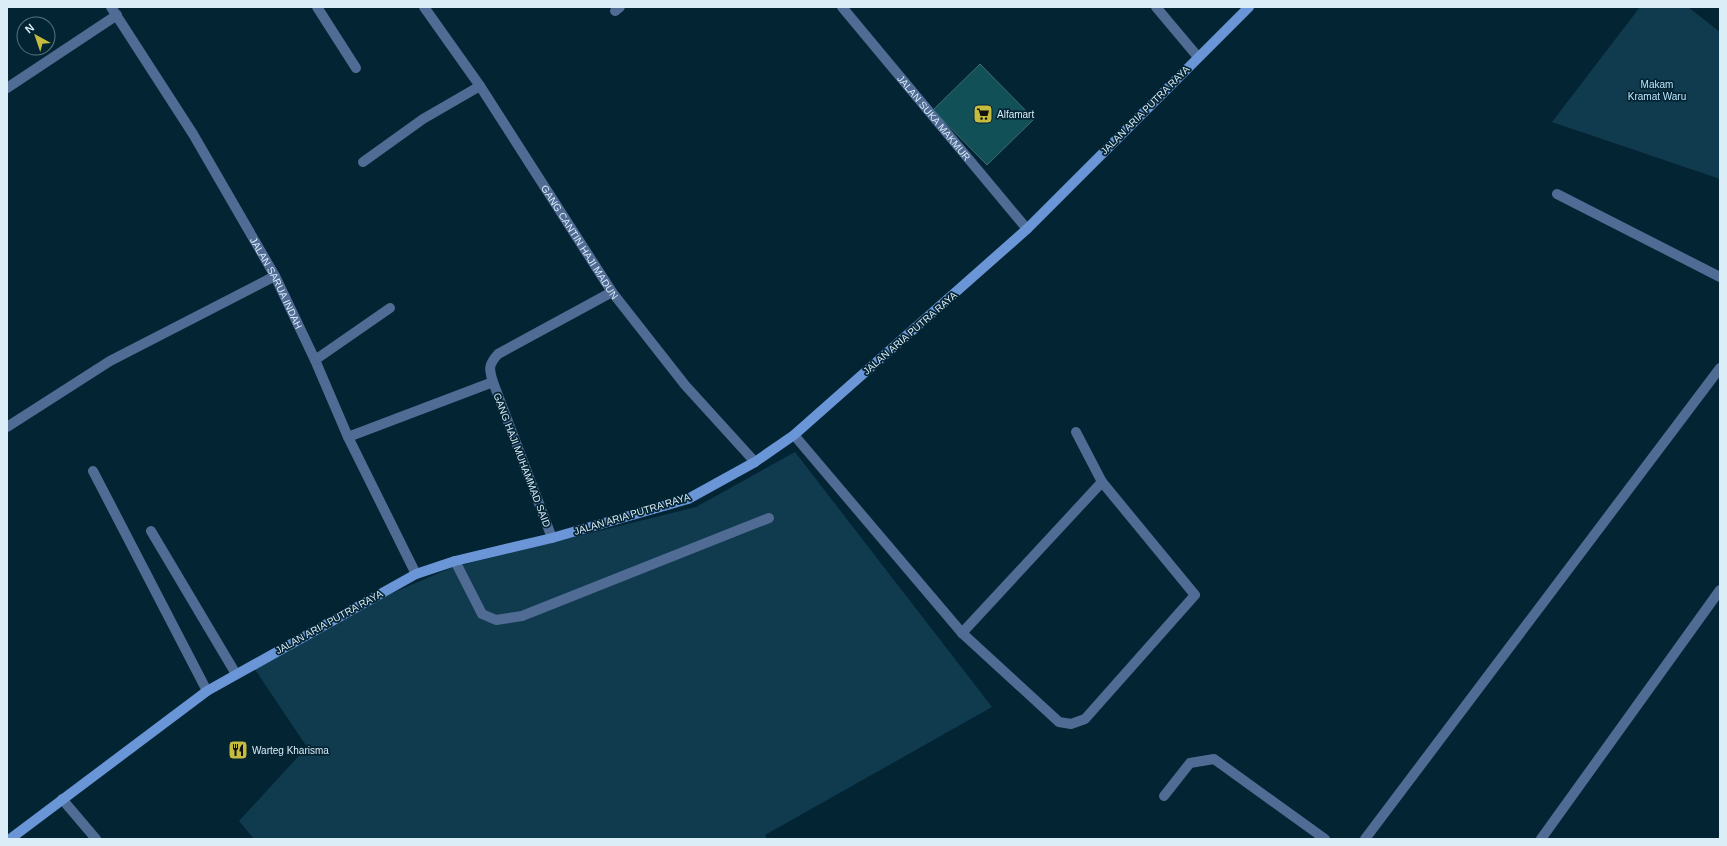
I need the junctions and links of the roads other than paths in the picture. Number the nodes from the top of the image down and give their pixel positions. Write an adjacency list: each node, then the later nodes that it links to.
1 (317, 7): 8 (street)
2 (424, 7): 9 (street, GANG CANTIN HAJI MADUN)
3 (842, 7): 13 (street, JALAN SUKA MAKMUR)
4 (1156, 7): 7 (street)
5 (1249, 7): 7 (main road, JALAN ARIA PUTRA RAYA)
6 (114, 11): 10 (street); 14 (street, JALAN SARUA INDAH)
7 (1198, 57): 13 (main road, JALAN ARIA PUTRA RAYA)
8 (356, 68)
9 (480, 86): 11 (street); 16 (street, GANG CANTIN HAJI MADUN)
10 (7, 88)
11 (363, 162)
12 (1557, 194): 15 (street)
13 (1027, 229): 23 (main road, JALAN ARIA PUTRA RAYA)
14 (275, 276): 18 (street, JALAN SARUA INDAH); 21 (street)
15 (1720, 277)
16 (612, 292): 20 (street, GANG HAJI MUHAMMAD SAID); 25 (street, GANG CANTIN HAJI MADUN)
17 (390, 308): 18 (street)
18 (315, 360): 24 (street, JALAN SARUA INDAH)
19 (1720, 368): 42 (street)
20 (493, 382): 24 (street); 30 (street, GANG HAJI MUHAMMAD SAID)
21 (7, 427)
22 (1076, 432): 27 (street)
23 (794, 435): 25 (main road, JALAN ARIA PUTRA RAYA); 34 (street)
24 (348, 437): 32 (street, JALAN SARUA INDAH)
25 (755, 462): 30 (main road, JALAN ARIA PUTRA RAYA)
26 (93, 471): 36 (street)
27 (1102, 482): 34 (street); 34 (street)
28 (769, 518): 31 (street)
29 (151, 531): 35 (street)
30 (552, 538): 31 (main road, JALAN ARIA PUTRA RAYA)
31 (455, 561): 32 (main road, JALAN ARIA PUTRA RAYA)
32 (416, 574): 35 (main road, JALAN ARIA PUTRA RAYA)
33 (1720, 590): 43 (street)
34 (962, 633)
35 (236, 674): 36 (main road, JALAN ARIA PUTRA RAYA)
36 (207, 691): 38 (main road, JALAN ARIA PUTRA RAYA)
37 (1164, 796): 41 (street)
38 (62, 799): 39 (main road, JALAN ARIA PUTRA RAYA); 40 (street)
39 (10, 839)
40 (96, 839)
41 (1325, 839)
42 (1365, 839)
43 (1541, 839)

